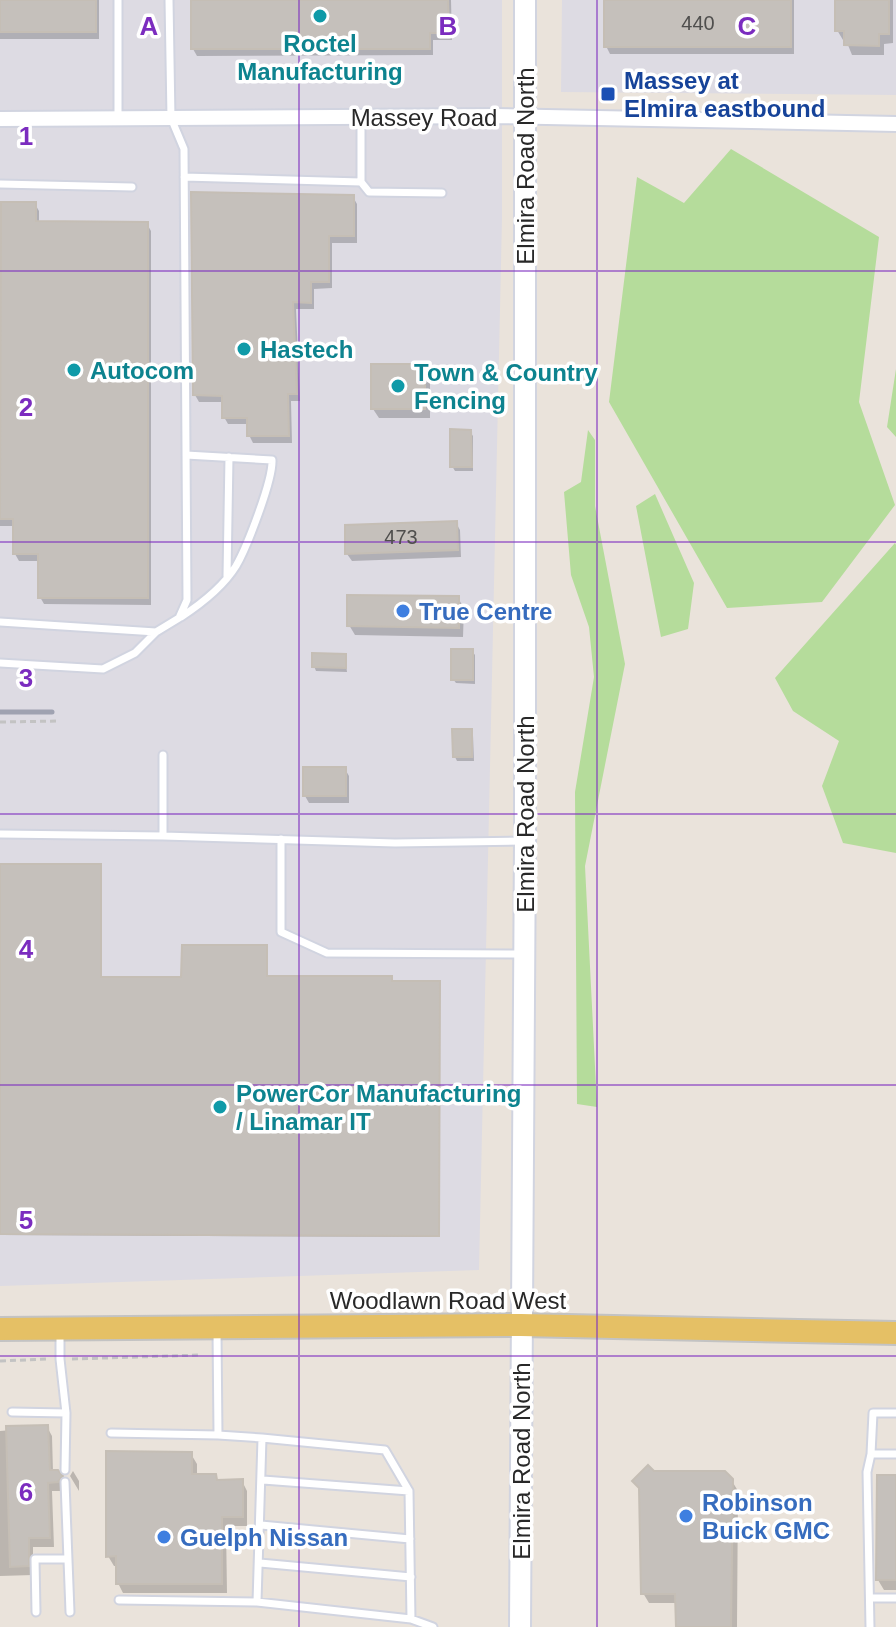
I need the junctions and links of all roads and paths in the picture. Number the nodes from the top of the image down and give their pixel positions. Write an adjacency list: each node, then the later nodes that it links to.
1 (118, 0): 6 (lane)
2 (169, 0): 7 (lane)
3 (525, 0): 5 (main road, Elmira Road North)
4 (361, 117): 5 (street, Massey Road); 7 (street, Massey Road); 11 (lane)
5 (525, 117): 9 (street, Massey Road); 28 (main road, Elmira Road North)
6 (118, 118): 7 (street, Massey Road); 8 (street, Massey Road)
7 (171, 118): 10 (lane)
8 (0, 119)
9 (896, 124)
10 (184, 177): 11 (lane); 15 (lane)
11 (361, 182): 14 (lane)
12 (0, 184): 13 (lane)
13 (132, 187)
14 (442, 193)
15 (186, 455): 16 (lane); 18 (lane)
16 (229, 457): 17 (lane); 17 (lane)
17 (227, 576): 18 (lane)
18 (179, 618): 20 (lane)
19 (0, 622): 20 (lane)
20 (156, 632): 21 (lane)
21 (0, 663)
22 (60, 721): 23 (path)
23 (0, 722)
24 (163, 755): 26 (lane)
25 (0, 834): 26 (lane)
26 (163, 836): 27 (lane)
27 (281, 839): 28 (lane); 29 (lane)
28 (525, 841): 29 (main road, Elmira Road North)
29 (525, 954): 30 (main road, Elmira Road North)
30 (521, 1325): 31 (main road, Woodlawn Road West); 34 (main road, Woodlawn Road West); 63 (main road, Elmira Road North)
31 (217, 1327): 32 (main road, Woodlawn Road West); 42 (lane)
32 (60, 1328): 33 (main road, Woodlawn Road West); 36 (lane)
33 (0, 1329)
34 (896, 1333)
35 (201, 1355): 36 (path)
36 (60, 1359): 37 (path); 39 (lane)
37 (0, 1361)
38 (12, 1412): 39 (lane)
39 (66, 1413): 46 (lane)
40 (896, 1413): 44 (lane)
41 (111, 1433): 42 (lane)
42 (218, 1435): 43 (lane)
43 (262, 1438): 47 (lane); 49 (lane)
44 (871, 1454): 45 (lane); 55 (lane)
45 (896, 1454)
46 (65, 1470)
47 (263, 1480): 49 (lane); 50 (lane)
48 (65, 1482): 52 (lane)
49 (409, 1491): 51 (lane)
50 (261, 1525): 51 (lane); 53 (lane)
51 (410, 1539): 54 (lane)
52 (68, 1559): 59 (lane); 60 (lane)
53 (260, 1563): 54 (lane); 58 (lane)
54 (411, 1577): 61 (lane)
55 (870, 1598): 56 (lane); 64 (lane)
56 (896, 1598)
57 (119, 1600): 58 (lane)
58 (257, 1602): 61 (lane)
59 (36, 1612)
60 (70, 1612)
61 (411, 1619): 62 (lane)
62 (433, 1627)
63 (520, 1627)
64 (870, 1627)

